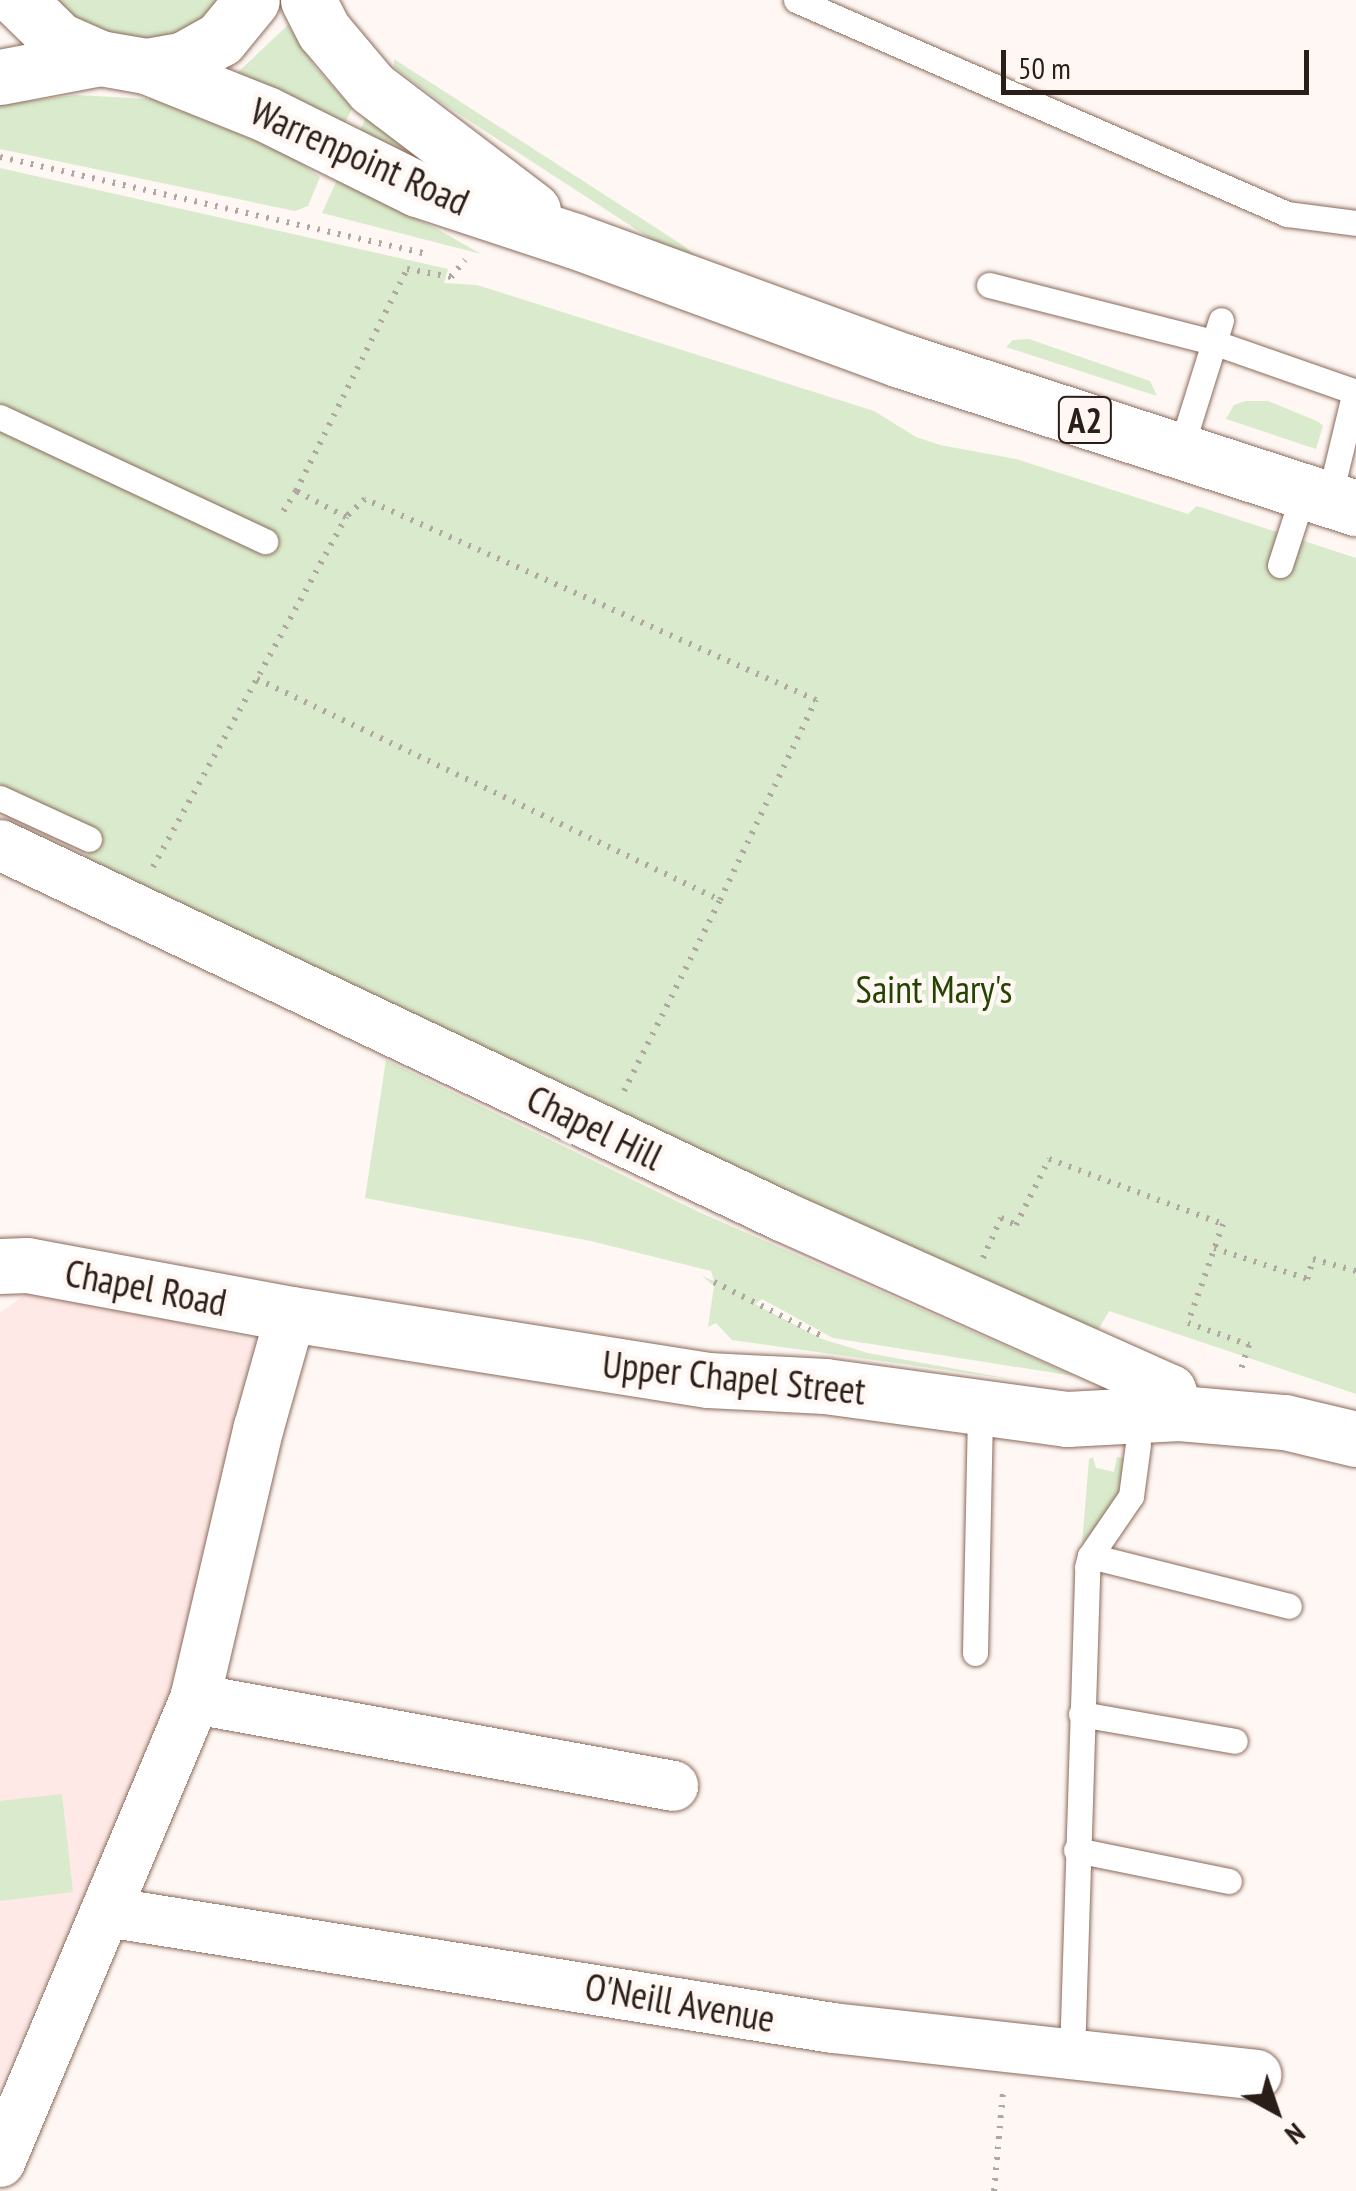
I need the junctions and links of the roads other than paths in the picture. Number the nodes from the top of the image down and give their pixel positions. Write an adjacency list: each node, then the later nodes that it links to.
1 (18, 0): 5 (main road, A2)
2 (252, 0): 5 (main road)
3 (308, 0): 8 (main road, Warrenpoint Road / A2)
4 (796, 0): 7 (lane)
5 (123, 62): 6 (main road); 8 (main road, Warrenpoint Road / A2)
6 (0, 77)
7 (1356, 223)
8 (575, 241): 13 (main road, Warrenpoint Road / A2)
9 (989, 285): 10 (lane)
10 (1217, 331): 11 (lane); 13 (lane)
11 (1355, 392): 14 (lane)
12 (0, 417): 15 (lane)
13 (1180, 451): 14 (main road, A2)
14 (1330, 499): 16 (lane)
15 (265, 541)
16 (1280, 565)
17 (0, 798): 18 (lane)
18 (89, 839)
19 (0, 845): 23 (street, Chapel Hill)
20 (0, 1266): 21 (main road, Chapel Road)
21 (291, 1314): 22 (main road, Upper Chapel Street); 28 (street)
22 (980, 1406): 23 (main road, Upper Chapel Street); 27 (lane)
23 (1159, 1429): 24 (main road, Upper Chapel Street); 25 (lane)
24 (1356, 1439)
25 (1090, 1556): 26 (lane); 29 (lane)
26 (1289, 1606)
27 (975, 1653)
28 (195, 1699): 31 (street); 34 (street)
29 (1080, 1714): 30 (lane); 32 (lane)
30 (1235, 1741)
31 (673, 1786)
32 (1076, 1850): 33 (lane); 35 (lane)
33 (1228, 1881)
34 (106, 1912): 35 (street, O'Neill Avenue); 37 (street)
35 (1072, 2056): 36 (street, O'Neill Avenue)
36 (1256, 2074)
37 (0, 2162)

